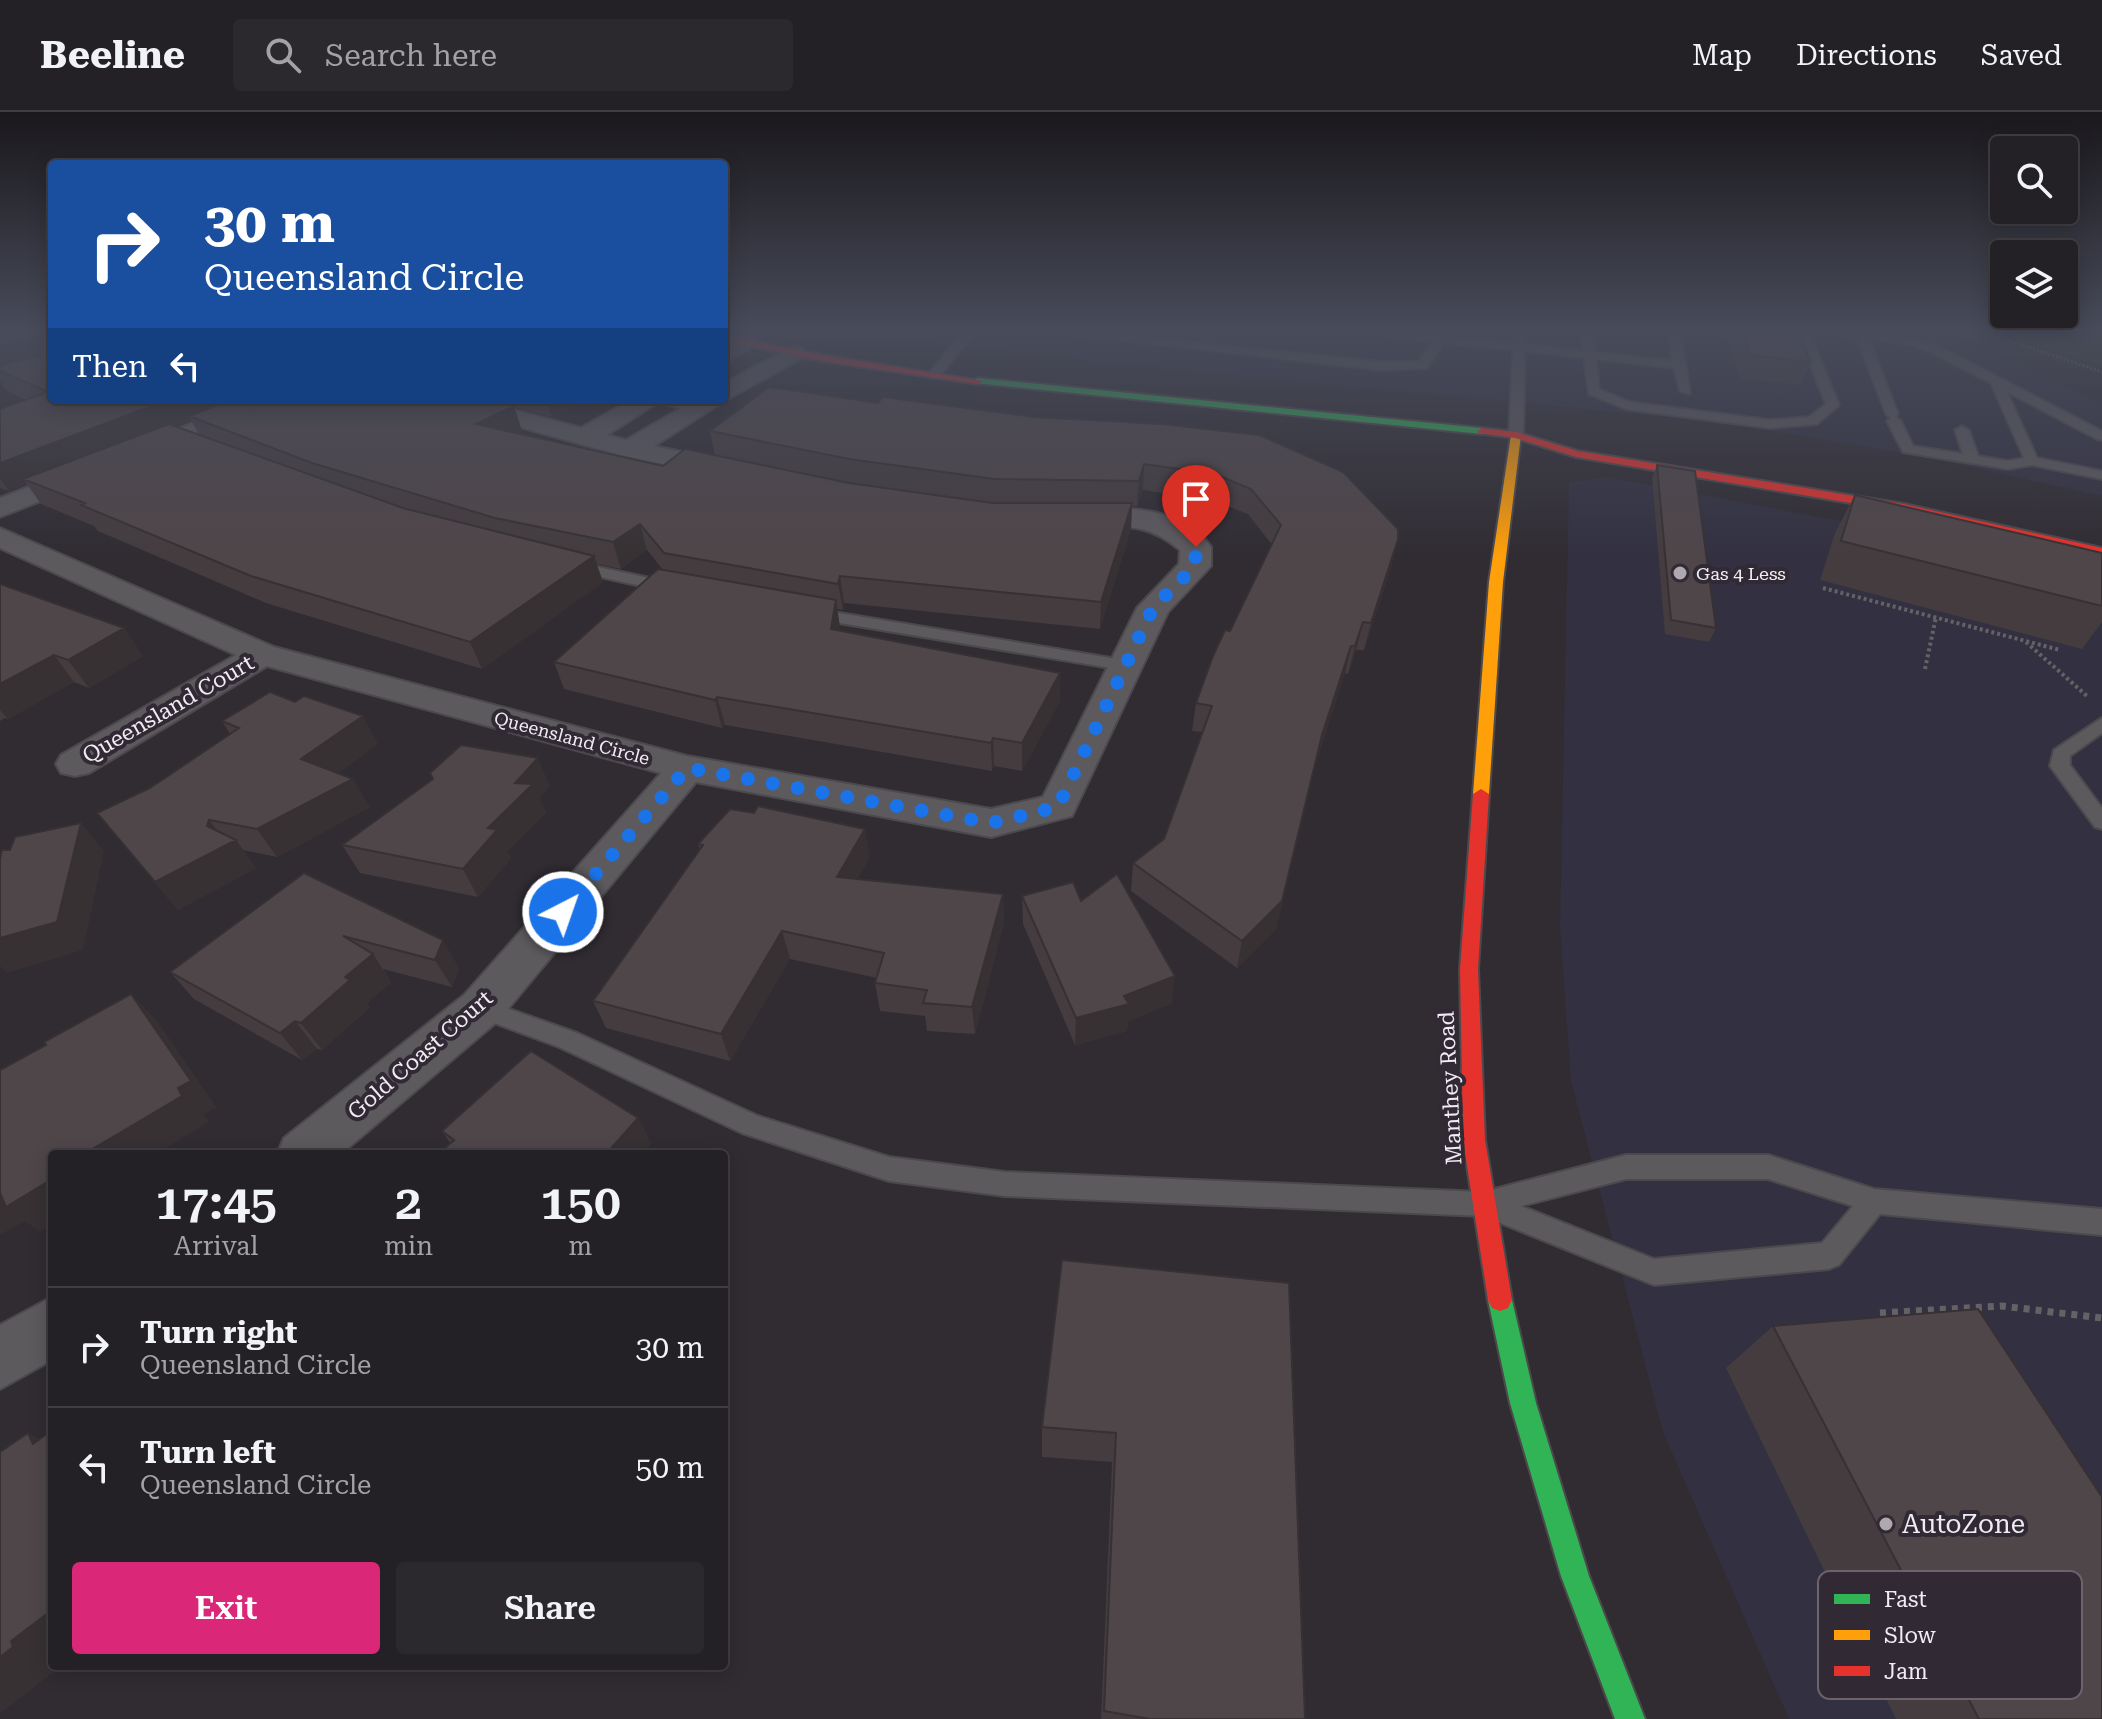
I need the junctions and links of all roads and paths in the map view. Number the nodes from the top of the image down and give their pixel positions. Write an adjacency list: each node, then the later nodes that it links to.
1 (257, 407): 17 (street)
2 (475, 407): 16 (street)
3 (637, 407): 16 (street)
4 (702, 407): 19 (street)
5 (1217, 407): 14 (street)
6 (1517, 407): 14 (lane)
7 (1644, 407): 8 (lane)
8 (1830, 407)
9 (1889, 407): 20 (lane)
10 (2008, 407): 21 (lane)
11 (2048, 407): 15 (lane)
12 (1962, 430): 20 (lane)
13 (1563, 432): 14 (street)
14 (1516, 435): 27 (street); 46 (street, Manthey Road)
15 (2102, 436)
16 (584, 437): 19 (street)
17 (178, 438): 18 (lane); 24 (street)
18 (205, 449)
19 (630, 449): 23 (street)
20 (1972, 459): 21 (lane)
21 (2032, 461): 22 (lane)
22 (2102, 475)
23 (763, 477)
24 (0, 508)
25 (1041, 517): 36 (street, Queensland Circle)
26 (0, 537): 35 (street, Queensland Circle)
27 (2102, 552)
28 (546, 561): 30 (lane)
29 (1823, 588): 32 (path)
30 (696, 593)
31 (787, 609): 36 (lane)
32 (1936, 617): 33 (path); 37 (path)
33 (2026, 641): 34 (path); 38 (path)
34 (2060, 650)
35 (262, 654): 40 (street, Queensland Court); 41 (street, Queensland Circle)
36 (1123, 665): 41 (street, Queensland Circle)
37 (1925, 669)
38 (2088, 697)
39 (2102, 724): 42 (lane)
40 (75, 764)
41 (687, 768): 43 (street, Gold Coast Court)
42 (2102, 822)
43 (481, 1008): 44 (street, Gold Coast Court); 46 (lane)
44 (308, 1150)
45 (1874, 1201): 46 (lane); 46 (lane); 47 (lane)
46 (1483, 1204): 52 (street, Manthey Road)
47 (2102, 1222)
48 (1880, 1313): 49 (path)
49 (2102, 1318)
50 (48, 1329): 51 (street)
51 (0, 1359)
52 (1630, 1719)

